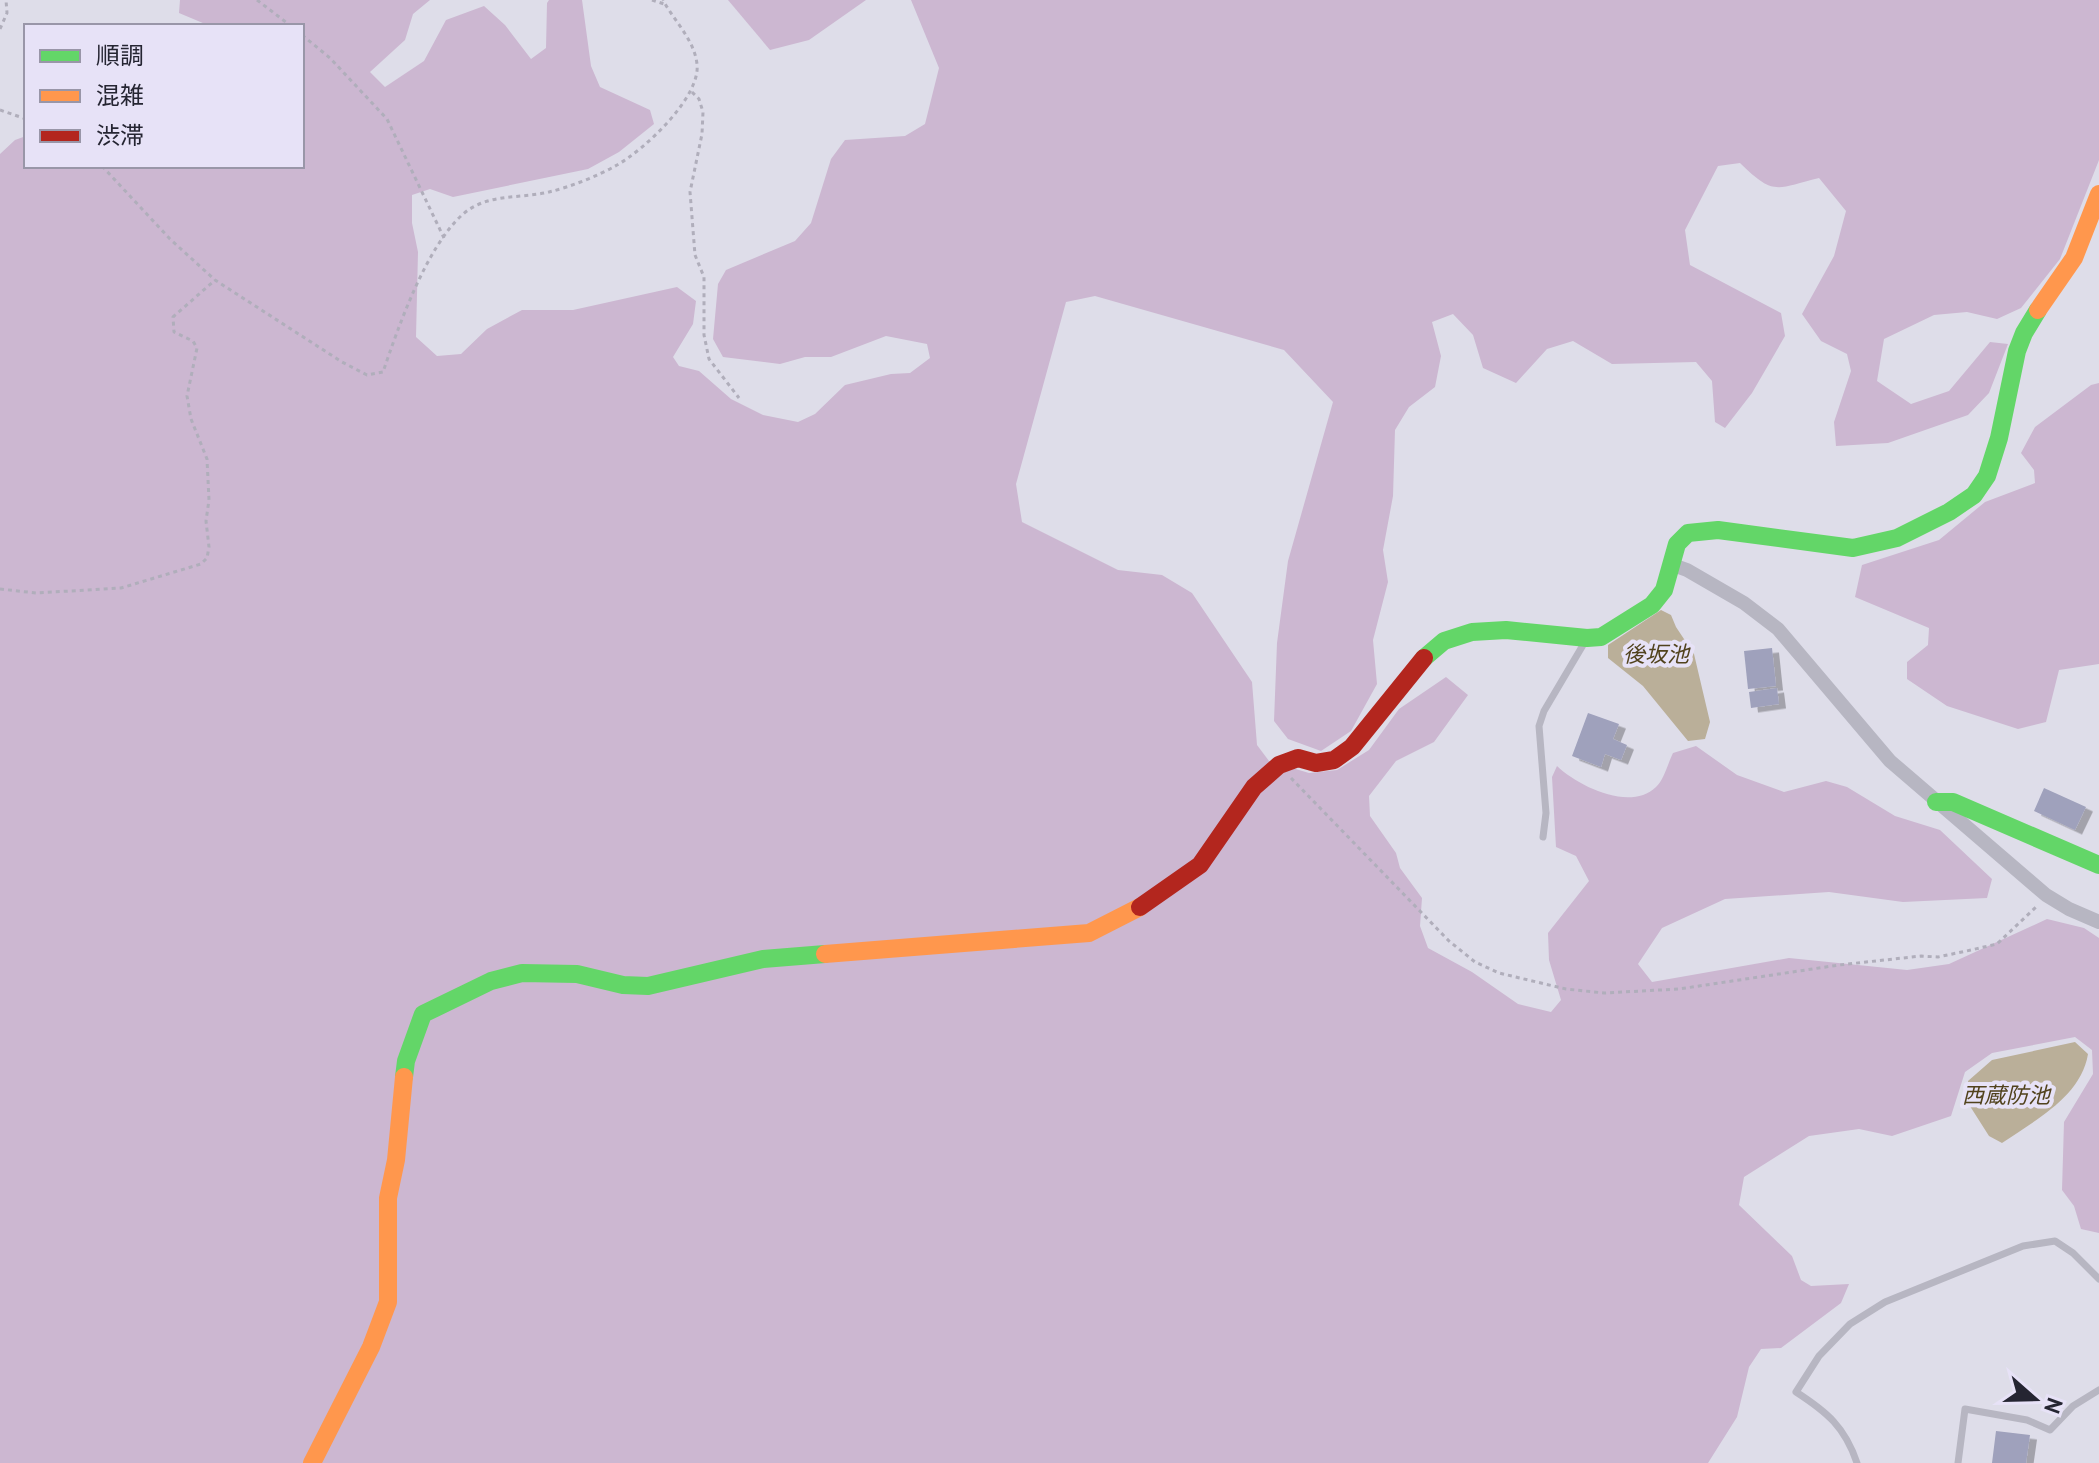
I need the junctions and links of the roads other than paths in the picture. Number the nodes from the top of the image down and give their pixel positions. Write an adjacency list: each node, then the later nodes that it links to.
1 (2099, 194): 2 (street)
2 (1673, 565): 3 (street); 4 (street)
3 (1587, 638): 5 (lane); 10 (street)
4 (1936, 802): 6 (street); 7 (street)
5 (1543, 837)
6 (2099, 865)
7 (2099, 922)
8 (2099, 1279): 11 (lane)
9 (2099, 1390): 12 (lane)
10 (312, 1463)
11 (1857, 1463)
12 (1958, 1463)

